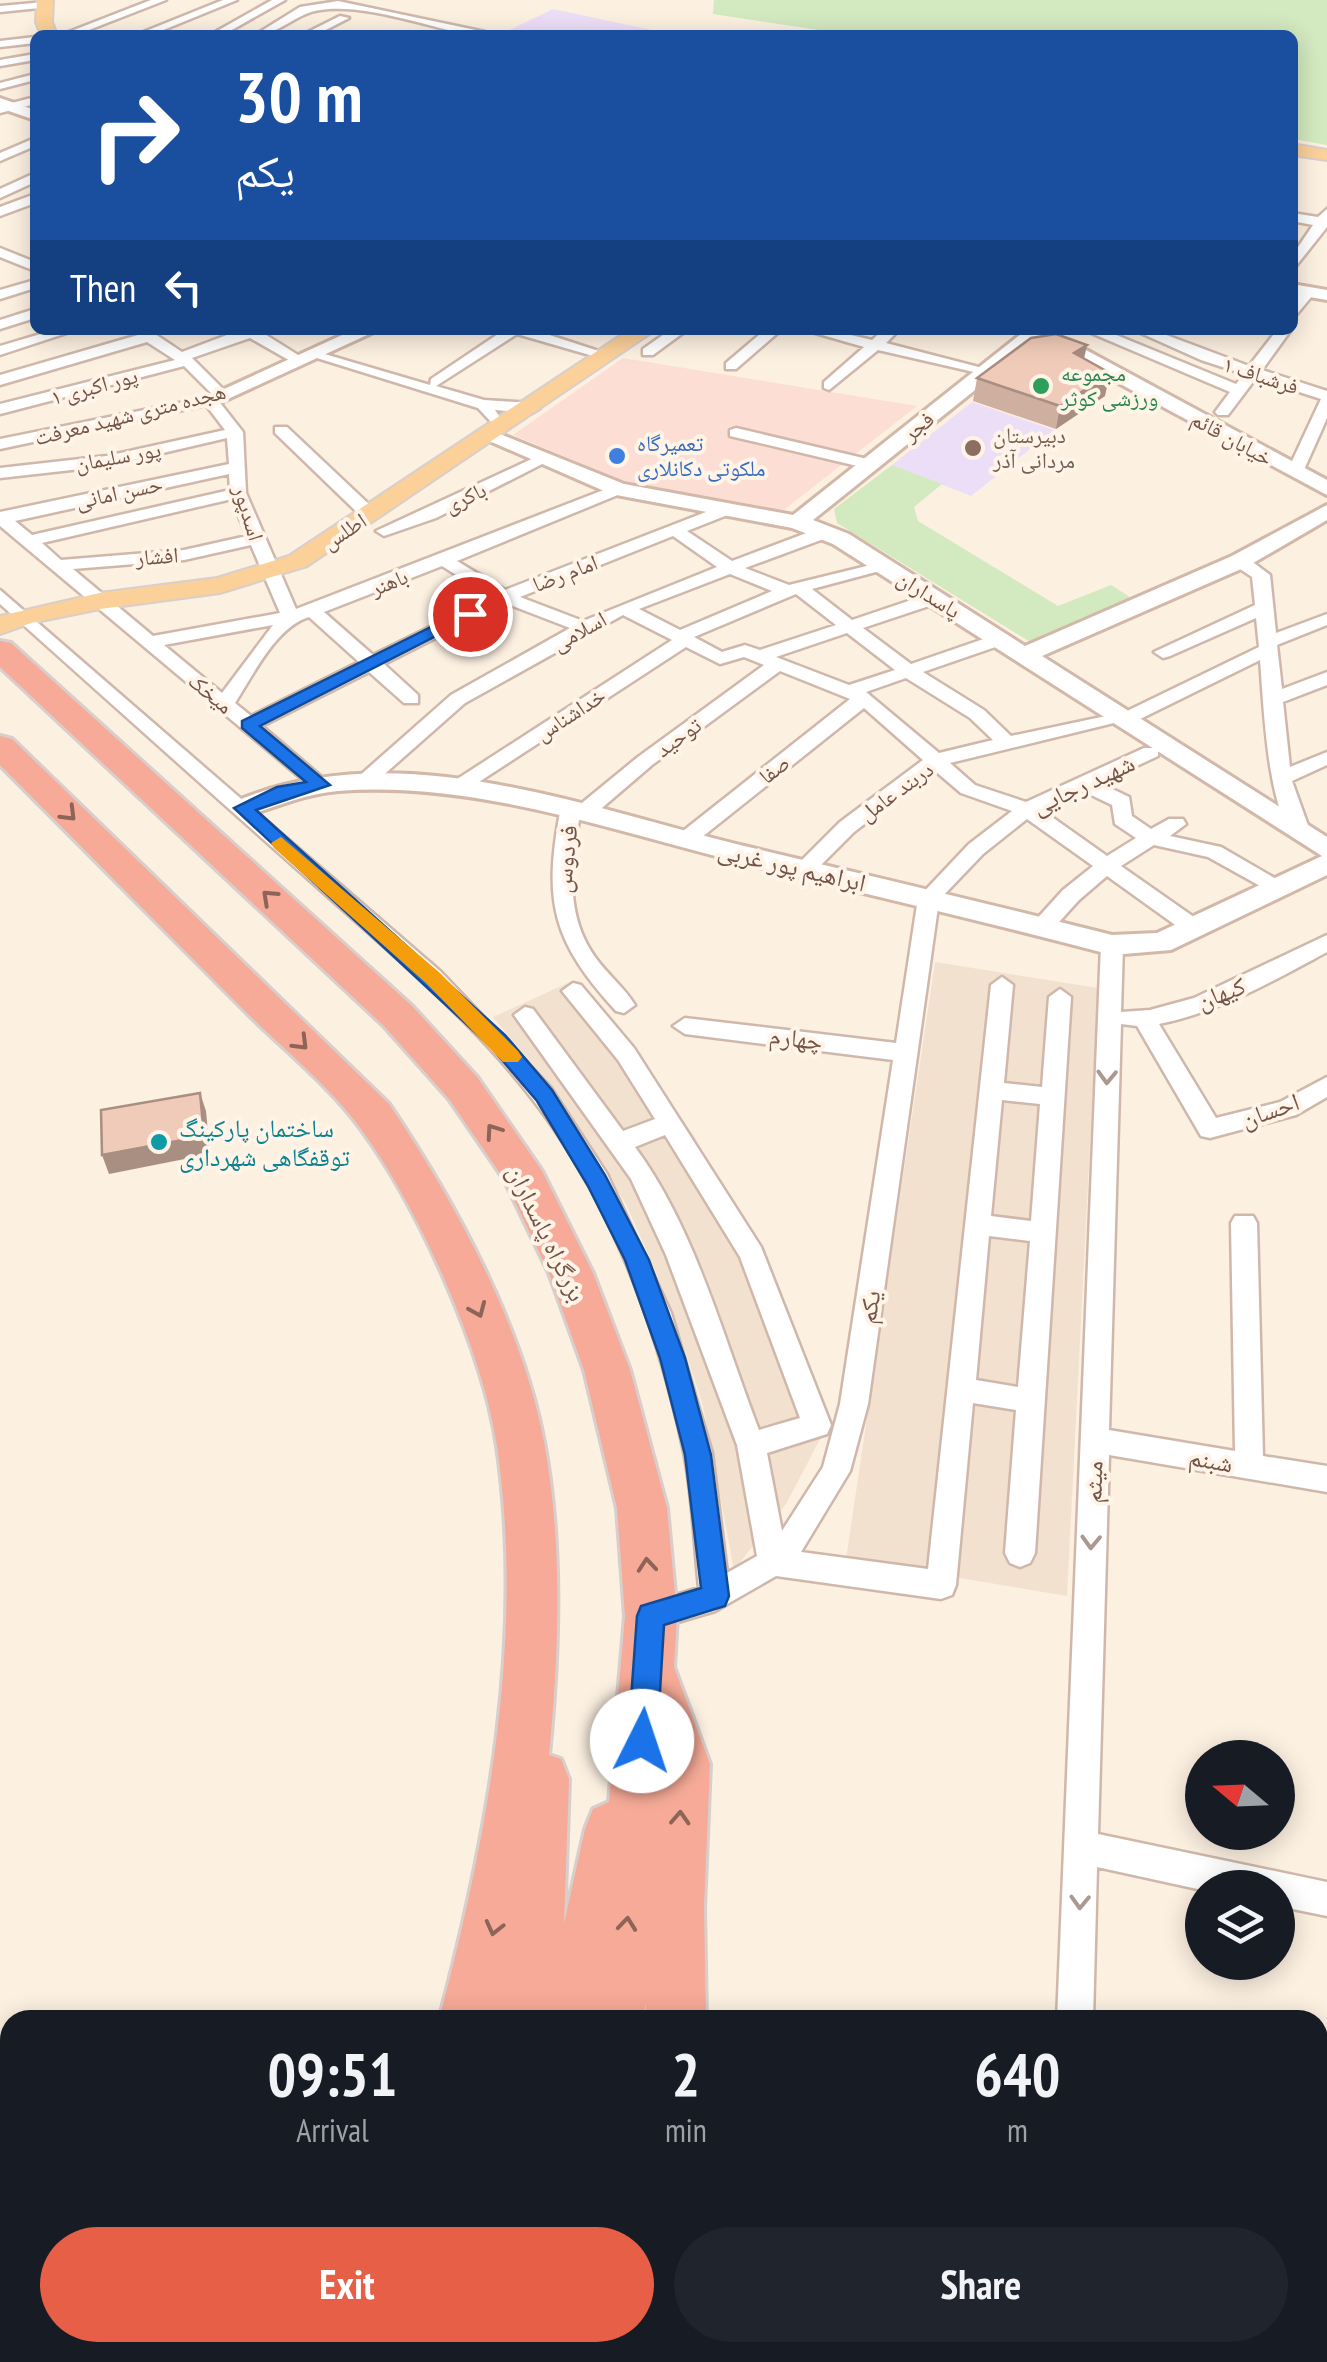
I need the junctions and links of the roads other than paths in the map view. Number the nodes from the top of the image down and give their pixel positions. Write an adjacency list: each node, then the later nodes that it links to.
1 (112, 0): 7 (street)
2 (160, 0): 7 (street)
3 (232, 0): 11 (street)
4 (280, 0): 12 (street)
5 (342, 2): 13 (street); 15 (street)
6 (0, 9): 8 (street)
7 (124, 13): 10 (street)
8 (42, 17)
9 (344, 18): 14 (street)
10 (79, 30)
11 (154, 30)
12 (224, 30)
13 (268, 30)
14 (317, 30)
15 (462, 30)
16 (30, 41): 17 (street)
17 (0, 44)
18 (30, 58): 19 (street)
19 (0, 63)
20 (30, 78): 21 (street)
21 (0, 86)
22 (30, 144): 25 (street)
23 (1298, 150): 24 (main road)
24 (1327, 155)
25 (0, 157)
26 (1298, 161): 27 (main road)
27 (1327, 164)
28 (30, 180): 29 (street)
29 (0, 194)
30 (30, 200): 31 (street)
31 (0, 212)
32 (1298, 218): 33 (street)
33 (1325, 220): 38 (street)
34 (18, 222): 35 (street)
35 (0, 228)
36 (30, 247): 37 (street)
37 (5, 258): 39 (street)
38 (1298, 258)
39 (30, 266)
40 (30, 286): 42 (street)
41 (1299, 292): 43 (street)
42 (0, 295)
43 (1327, 295)
44 (30, 315): 45 (street)
45 (0, 325)
46 (53, 335): 66 (street)
47 (141, 335): 73 (street)
48 (146, 335): 69 (street)
49 (215, 335): 64 (street)
50 (242, 335): 64 (street, پور اکبری ۱)
51 (260, 335): 68 (street)
52 (357, 335): 68 (street, هجده متری شهید معرفت)
53 (508, 335): 74 (street)
54 (534, 335): 67 (street)
55 (768, 335): 70 (street)
56 (834, 335): 65 (street)
57 (886, 335): 65 (street)
58 (1031, 335): 71 (street, فجر)
59 (1034, 335): 91 (street, خیابان قائم)
60 (1103, 335): 76 (street)
61 (1153, 335): 72 (street, فرشباف ۱)
62 (1274, 335): 72 (street)
63 (646, 341): 67 (main road, اطلس)
64 (224, 342): 69 (street, پور اکبری ۱)
65 (875, 344): 71 (street); 75 (street)
66 (0, 352)
67 (607, 356): 80 (main road, اطلس)
68 (305, 357): 77 (street, هجده متری شهید معرفت); 79 (street)
69 (184, 359): 77 (street); 81 (street, پور اکبری ۱)
70 (730, 366)
71 (988, 370): 89 (street, فجر)
72 (1254, 373): 76 (street); 78 (street, فرشباف ۱)
73 (0, 380)
74 (436, 382)
75 (829, 384)
76 (1240, 392): 82 (street)
77 (216, 398): 84 (street); 87 (street, هجده متری شهید معرفت)
78 (1327, 398): 91 (street)
79 (484, 405): 80 (street); 85 (street)
80 (532, 408): 85 (main road, اطلس)
81 (0, 410)
82 (1223, 412)
83 (280, 430): 99 (street)
84 (235, 432): 90 (street, اسدپور); 92 (street, پور سلیمان)
85 (494, 432): 88 (street, پاسداران); 99 (main road, اطلس)
86 (736, 433): 89 (street)
87 (0, 444)
88 (544, 459): 94 (street, پاسداران); 99 (street, باکری)
89 (870, 464): 100 (street, فجر)
90 (237, 467): 95 (street, اسدپور); 98 (street, حسن امانی)
91 (1296, 472): 93 (street, خیابان قائم)
92 (0, 473)
93 (1327, 489)
94 (619, 490): 96 (street, پاسداران); 105 (street, باهنر)
95 (238, 493): 103 (street, اسدپور); 104 (street)
96 (724, 510): 100 (street, پاسداران); 101 (street, امام رضا)
97 (1327, 511): 106 (street)
98 (1, 518): 104 (street, میخک)
99 (376, 522): 110 (main road, اطلس)
100 (797, 522): 102 (street, پاسداران)
101 (675, 530): 109 (street); 113 (street, امام رضا)
102 (824, 532): 107 (street, پاسداران); 109 (street, اسلامی)
103 (254, 539): 108 (street, افشار); 110 (street, اسدپور)
104 (28, 541): 108 (street, میخک)
105 (444, 560): 113 (street); 118 (street, باهنر)
106 (1240, 561): 117 (street); 129 (street)
107 (881, 564): 111 (street, خداشناس); 114 (street, پاسداران)
108 (58, 565): 115 (street, میخک)
109 (731, 567): 111 (street); 116 (street, اسلامی)
110 (270, 572): 115 (main road, اطلس); 119 (street)
111 (794, 589): 121 (street); 124 (street, خداشناس)
112 (0, 594): 123 (street)
113 (504, 597): 122 (street); 131 (street, امام رضا)
114 (935, 598): 121 (street, توحید); 125 (street, پاسداران)
115 (100, 601): 123 (main road, اطلس); 126 (street, میخک)
116 (624, 608): 122 (street, اسلامی); 124 (street)
117 (1263, 608): 127 (street); 128 (street)
118 (312, 610): 119 (street, باهنر); 131 (street)
119 (290, 617): 126 (street, باهنر); 137 (street)
120 (1327, 618): 127 (street, دربند عامل)
121 (849, 626): 130 (street, توحید); 132 (street)
122 (584, 628): 146 (street, اسلامی)
123 (8, 630): 150 (street); 193 (highway, بزرگراه پاسداران, one-way to 123)
124 (683, 638): 130 (street); 149 (street, خداشناس)
125 (1001, 640): 129 (street, پاسداران); 132 (street, صفا)
126 (150, 642): 137 (street, میخک)
127 (1267, 646): 136 (street); 138 (street, دربند عامل)
128 (1162, 652)
129 (1025, 655): 138 (street, پاسداران)
130 (769, 660): 134 (street); 152 (street, توحید)
131 (370, 664): 135 (street); 139 (street, امام رضا)
132 (908, 672): 134 (street, صفا); 140 (street)
133 (1327, 678): 136 (street)
134 (856, 695): 144 (street); 156 (street, صفا)
135 (411, 699)
136 (1271, 700): 145 (street)
137 (224, 705): 139 (street, میخک)
138 (1123, 717): 140 (street, دربند عامل); 154 (street, پاسداران)
139 (248, 725): 148 (street, میخک)
140 (1009, 745): 144 (street, دربند عامل)
141 (0, 746): 194 (highway, one-way to 194)
142 (1150, 752): 147 (street, شهید رجایی)
143 (1327, 758): 145 (street)
144 (935, 760): 151 (street); 160 (street, دربند عامل)
145 (1282, 778): 154 (street)
146 (364, 782): 148 (street, ابراهیم پور غربی); 149 (street, ابراهیم پور غربی)
147 (1081, 782): 151 (street, شهید رجایی); 155 (street)
148 (321, 785): 150 (street, ابراهیم پور غربی)
149 (454, 789): 152 (street, ابراهیم پور غربی)
150 (243, 808): 192 (street)
151 (1027, 809): 159 (street); 162 (street, شهید رجایی)
152 (576, 813): 156 (street, ابراهیم پور غربی); 170 (street, فردوس)
153 (1176, 824): 155 (street)
154 (1300, 832): 157 (street, پاسداران)
155 (1150, 838): 159 (street); 161 (street)
156 (685, 840): 160 (street, ابراهیم پور غربی)
157 (1327, 849)
158 (1327, 864): 161 (street, ابراهیم پور غربی)
159 (1104, 866): 163 (street); 164 (street)
160 (805, 869): 162 (street, ابراهیم پور غربی)
161 (1278, 887): 164 (street, ابراهیم پور غربی)
162 (928, 898): 163 (street, ابراهیم پور غربی); 175 (street, یکم)
163 (1042, 926): 166 (street, ابراهیم پور غربی)
164 (1194, 927): 166 (street, ابراهیم پور غربی)
165 (1327, 944): 173 (street, کیهان)
166 (1112, 945): 172 (street, میثم)
167 (1002, 986): 177 (street)
168 (572, 991): 179 (street)
169 (1060, 997): 178 (street)
170 (624, 1005)
171 (525, 1014): 180 (street)
172 (1110, 1016): 173 (street, کیهان); 186 (street, میثم, one-way to 186)
173 (1146, 1020): 176 (street, احسان)
174 (685, 1026): 175 (street, چهارم)
175 (908, 1053): 191 (street, یکم)
176 (1327, 1086)
177 (991, 1090): 178 (street); 182 (street)
178 (1053, 1098): 183 (street)
179 (671, 1124): 180 (street); 187 (street)
180 (619, 1143): 187 (street)
181 (1244, 1223): 188 (street)
182 (978, 1224): 183 (street); 184 (street)
183 (1043, 1232): 185 (street)
184 (961, 1390): 185 (street); 191 (street)
185 (1031, 1401): 190 (street)
186 (1094, 1440): 188 (street, شبنم); 195 (street, میثم, one-way to 195)
187 (752, 1445): 191 (street)
188 (1249, 1466): 189 (street, شبنم)
189 (1327, 1479)
190 (1020, 1553)
191 (773, 1562): 192 (street, یکم)
192 (715, 1596): 193 (street, یکم)
193 (649, 1641): 201 (highway); 202 (highway, بزرگراه پاسداران, one-way to 193); 203 (highway, one-way to 193)
194 (531, 1659): 199 (highway, one-way to 199); 200 (highway)
195 (1082, 1847): 196 (street); 204 (street, میثم, one-way to 204)
196 (1190, 1870)
197 (1295, 1893): 198 (street)
198 (1327, 1900)
199 (472, 2010)
200 (526, 2010)
201 (580, 2010)
202 (615, 2010)
203 (676, 2010)
204 (1076, 2010)

